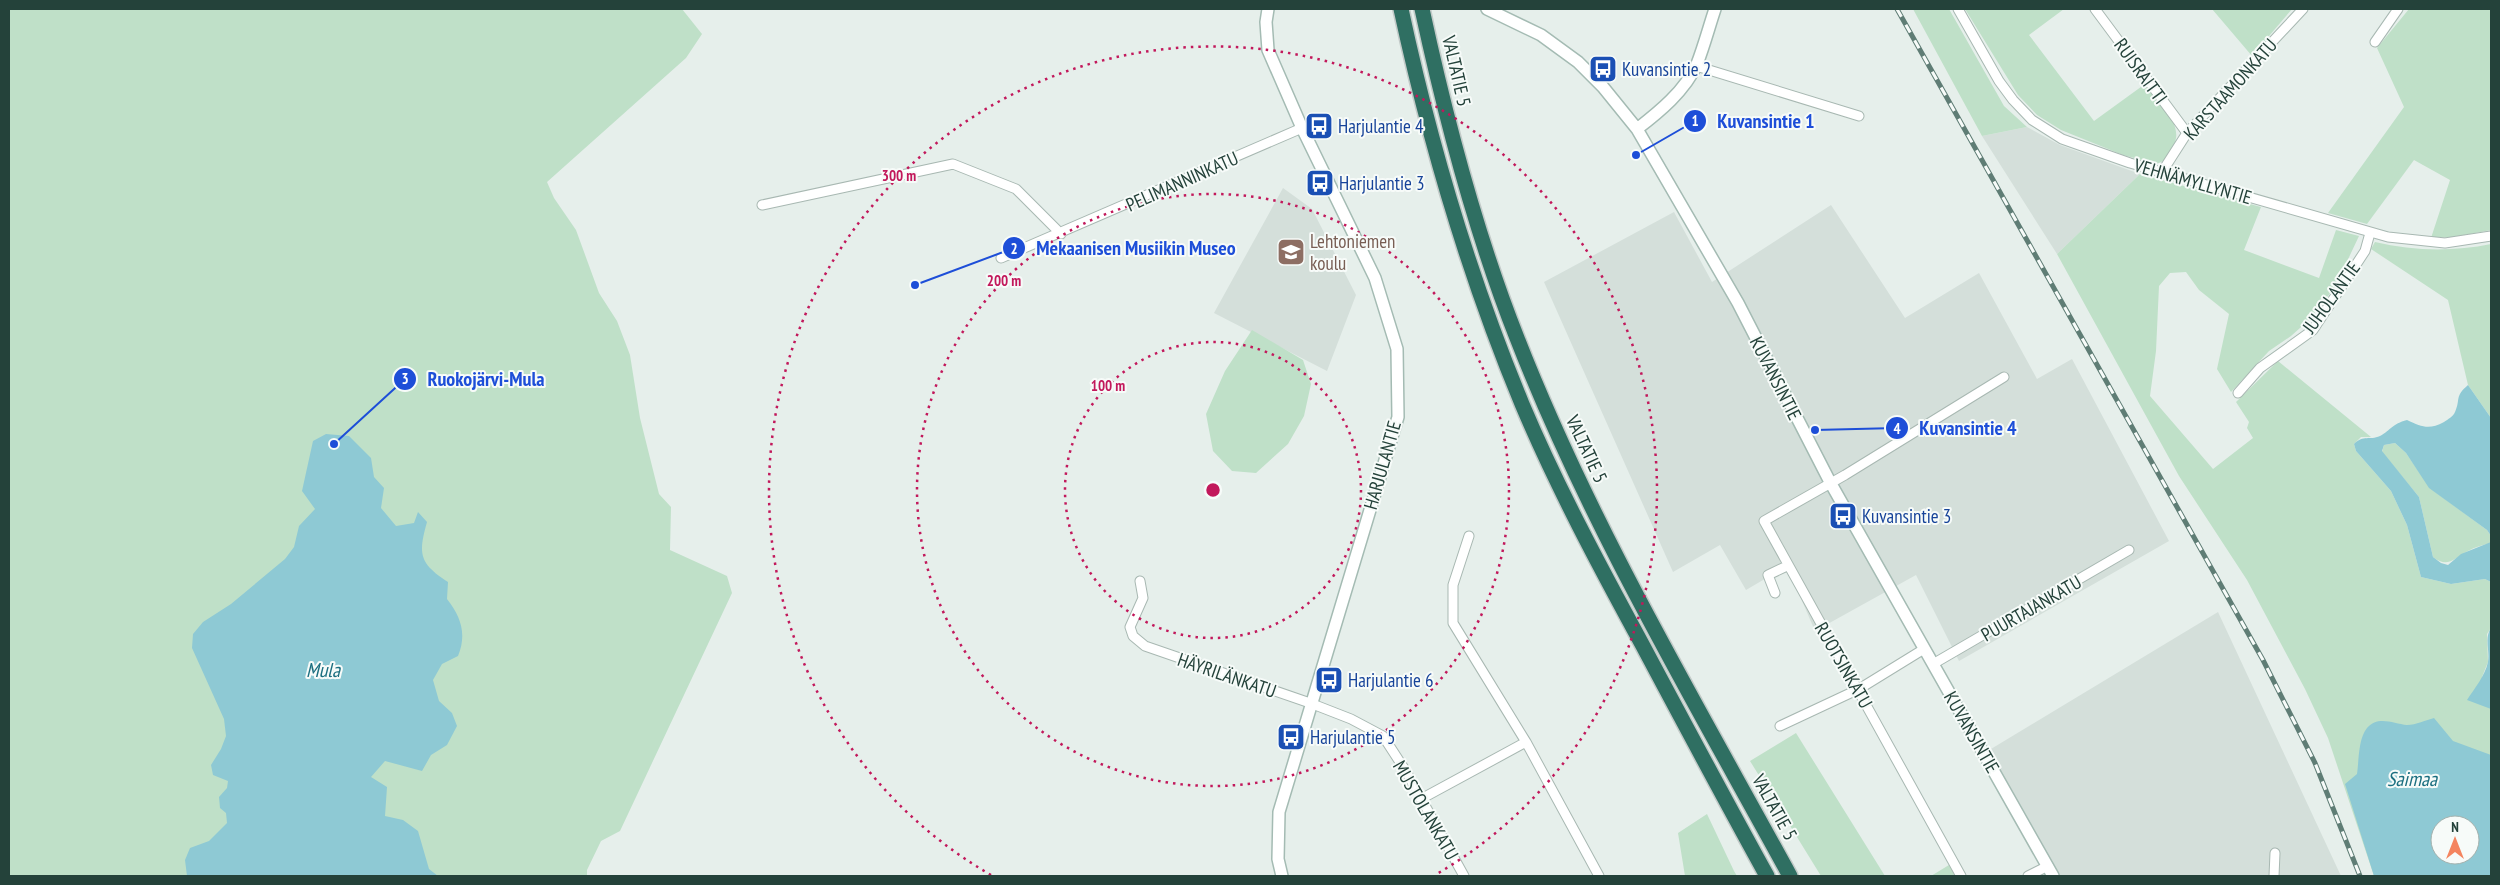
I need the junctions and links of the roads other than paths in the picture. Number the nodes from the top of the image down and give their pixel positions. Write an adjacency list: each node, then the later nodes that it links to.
1 (1268, 9): 13 (street, HARJULANTIE)
2 (1487, 9): 14 (street, KUVANSINTIE)
3 (1715, 9): 11 (street)
4 (1958, 9): 16 (street, VEHNÄMYLLYNTIE)
5 (2095, 9): 15 (street, RUISRAITTI)
6 (2303, 9): 15 (street, KARSTAAMONKATU)
7 (2398, 9): 10 (street)
8 (1402, 10): 42 (highway)
9 (1423, 12): 43 (highway, VALTATIE 5)
10 (2375, 42)
11 (1696, 66): 12 (street); 14 (street)
12 (1859, 116)
13 (1302, 128): 19 (street, PELIMANNINKATU); 33 (street, HARJULANTIE)
14 (1637, 129): 24 (street, KUVANSINTIE)
15 (2187, 133): 16 (street, KARSTAAMONKATU)
16 (2162, 172): 18 (street, VEHNÄMYLLYNTIE)
17 (762, 205): 19 (street)
18 (2370, 233): 20 (street, VEHNÄMYLLYNTIE); 23 (street, JUHOLANTIE)
19 (1061, 234): 21 (street, PELIMANNINKATU)
20 (2491, 236)
21 (1001, 258)
22 (2004, 376): 24 (street)
23 (2238, 393)
24 (1830, 482): 27 (street, RUOTSINKATU); 30 (street, KUVANSINTIE)
25 (1469, 536): 35 (street)
26 (2129, 550): 31 (street, PUURTAJANKATU)
27 (1787, 566): 29 (street); 32 (street, RUOTSINKATU)
28 (1140, 581): 33 (street, HÄYRILÄNKATU)
29 (1775, 594)
30 (1924, 649): 31 (street, KUVANSINTIE); 32 (street)
31 (1933, 664): 38 (street, KUVANSINTIE)
32 (1859, 689): 34 (street); 44 (street, RUOTSINKATU)
33 (1310, 703): 36 (street, MUSTOLANKATU); 39 (street, HARJULANTIE)
34 (1780, 726)
35 (1526, 742): 36 (street); 41 (street)
36 (1421, 799): 40 (street, MUSTOLANKATU)
37 (2275, 853): 46 (street)
38 (2051, 871): 45 (street)
39 (1282, 876)
40 (1464, 876)
41 (1599, 876)
42 (1767, 876)
43 (1790, 876)
44 (1962, 876)
45 (2028, 876)
46 (2274, 876)

